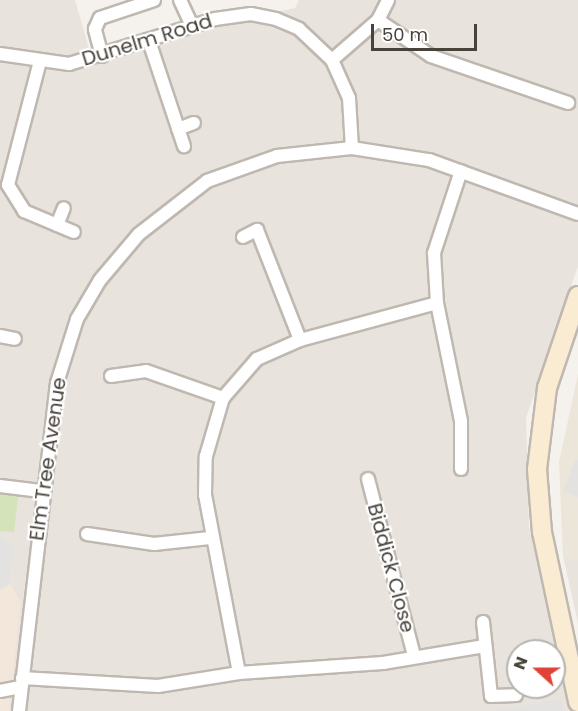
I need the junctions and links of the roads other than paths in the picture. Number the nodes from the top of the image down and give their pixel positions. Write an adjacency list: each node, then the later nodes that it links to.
1 (153, 0): 8 (street)
2 (180, 0): 5 (street)
3 (388, 0): 4 (street)
4 (378, 20): 9 (street); 11 (street)
5 (192, 26): 6 (street, Dunelm Road); 9 (street, Dunelm Road)
6 (149, 41): 8 (street, Dunelm Road); 13 (street)
7 (0, 54): 10 (street, Dunelm Road)
8 (102, 56): 10 (street, Dunelm Road)
9 (332, 60): 15 (street, Dunelm Road)
10 (40, 62): 19 (street)
11 (568, 103)
12 (194, 123): 13 (street)
13 (178, 129): 14 (street)
14 (184, 146)
15 (352, 148): 16 (street, Elm Tree Avenue); 32 (street, Elm Tree Avenue)
16 (461, 171): 18 (street, Elm Tree Avenue); 23 (street)
17 (64, 208): 19 (street)
18 (578, 214)
19 (57, 225): 20 (street)
20 (74, 232)
21 (243, 237): 26 (street)
22 (578, 296): 38 (street)
23 (437, 303): 26 (street); 29 (street)
24 (0, 336): 25 (street)
25 (15, 339)
26 (300, 340): 28 (street)
27 (111, 376): 28 (street)
28 (223, 398): 34 (street)
29 (461, 469)
30 (368, 479): 37 (street, Biddick Close)
31 (0, 486): 32 (street)
32 (41, 491): 40 (street, Elm Tree Avenue)
33 (87, 534): 34 (street)
34 (210, 538): 39 (street)
35 (483, 622): 36 (street)
36 (485, 646): 37 (street, Biddick Close); 42 (street)
37 (414, 656): 39 (street, Biddick Close)
38 (574, 668): 43 (street)
39 (239, 673): 40 (street, Biddick Close)
40 (21, 682): 41 (street, Biddick Close); 44 (street, Elm Tree Avenue)
41 (0, 691)
42 (506, 695)
43 (578, 702)
44 (19, 711)

